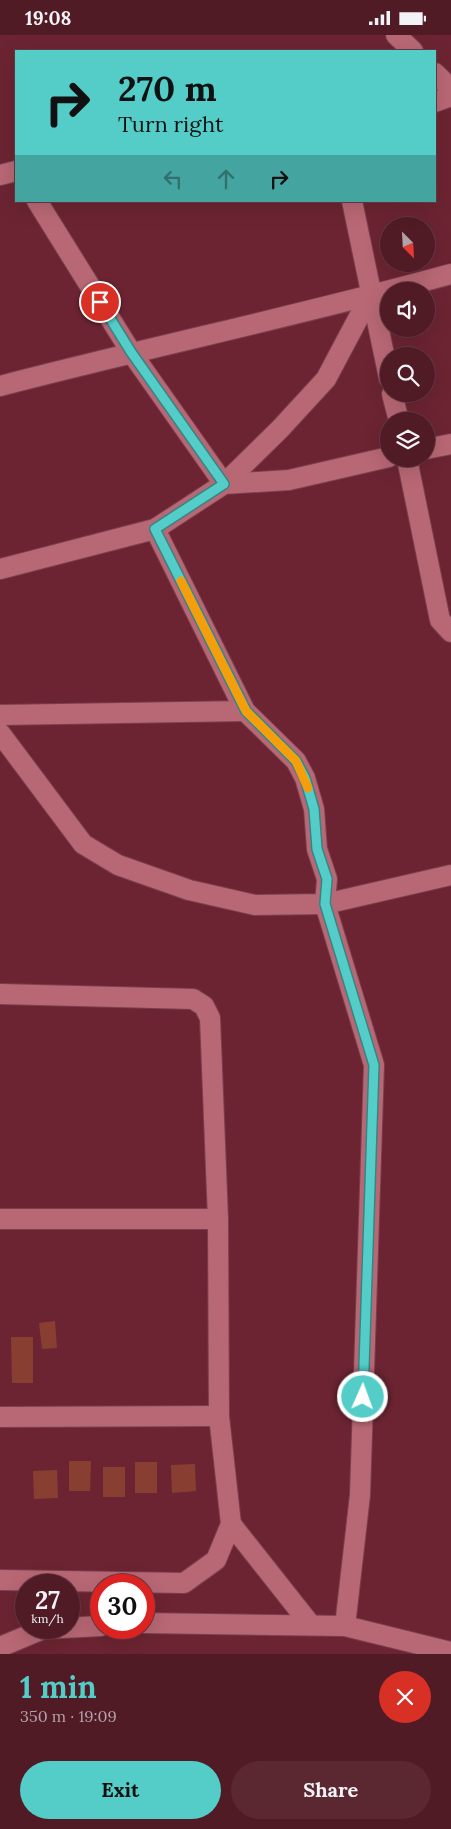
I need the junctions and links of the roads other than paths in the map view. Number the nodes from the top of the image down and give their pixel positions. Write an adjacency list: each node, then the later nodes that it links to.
1 (396, 35): 2 (street)
2 (412, 50)
3 (436, 74): 4 (street)
4 (451, 89)
5 (451, 96): 6 (street)
6 (436, 102)
7 (15, 171): 8 (street)
8 (0, 175)
9 (38, 202): 14 (street)
10 (352, 202): 12 (street)
11 (451, 274): 12 (street)
12 (370, 296): 13 (street); 14 (street); 20 (street)
13 (382, 347)
14 (131, 352): 15 (street); 20 (street)
15 (0, 386)
16 (451, 444): 17 (street)
17 (435, 447)
18 (380, 459): 20 (street)
19 (409, 467): 23 (street)
20 (224, 484): 21 (street)
21 (155, 529): 22 (street); 24 (street)
22 (0, 569)
23 (451, 632)
24 (246, 711): 25 (street); 28 (street)
25 (0, 715)
26 (0, 733): 28 (street)
27 (451, 875): 28 (street)
28 (325, 904): 39 (street)
29 (0, 994): 31 (street)
30 (0, 1219): 31 (street)
31 (218, 1219): 32 (street)
32 (219, 1416): 33 (street); 34 (street)
33 (0, 1417)
34 (231, 1525): 35 (street); 37 (street)
35 (0, 1581)
36 (155, 1623): 37 (street)
37 (310, 1624): 39 (street)
38 (90, 1626): 40 (street)
39 (345, 1626): 41 (street)
40 (0, 1647)
41 (451, 1652)

